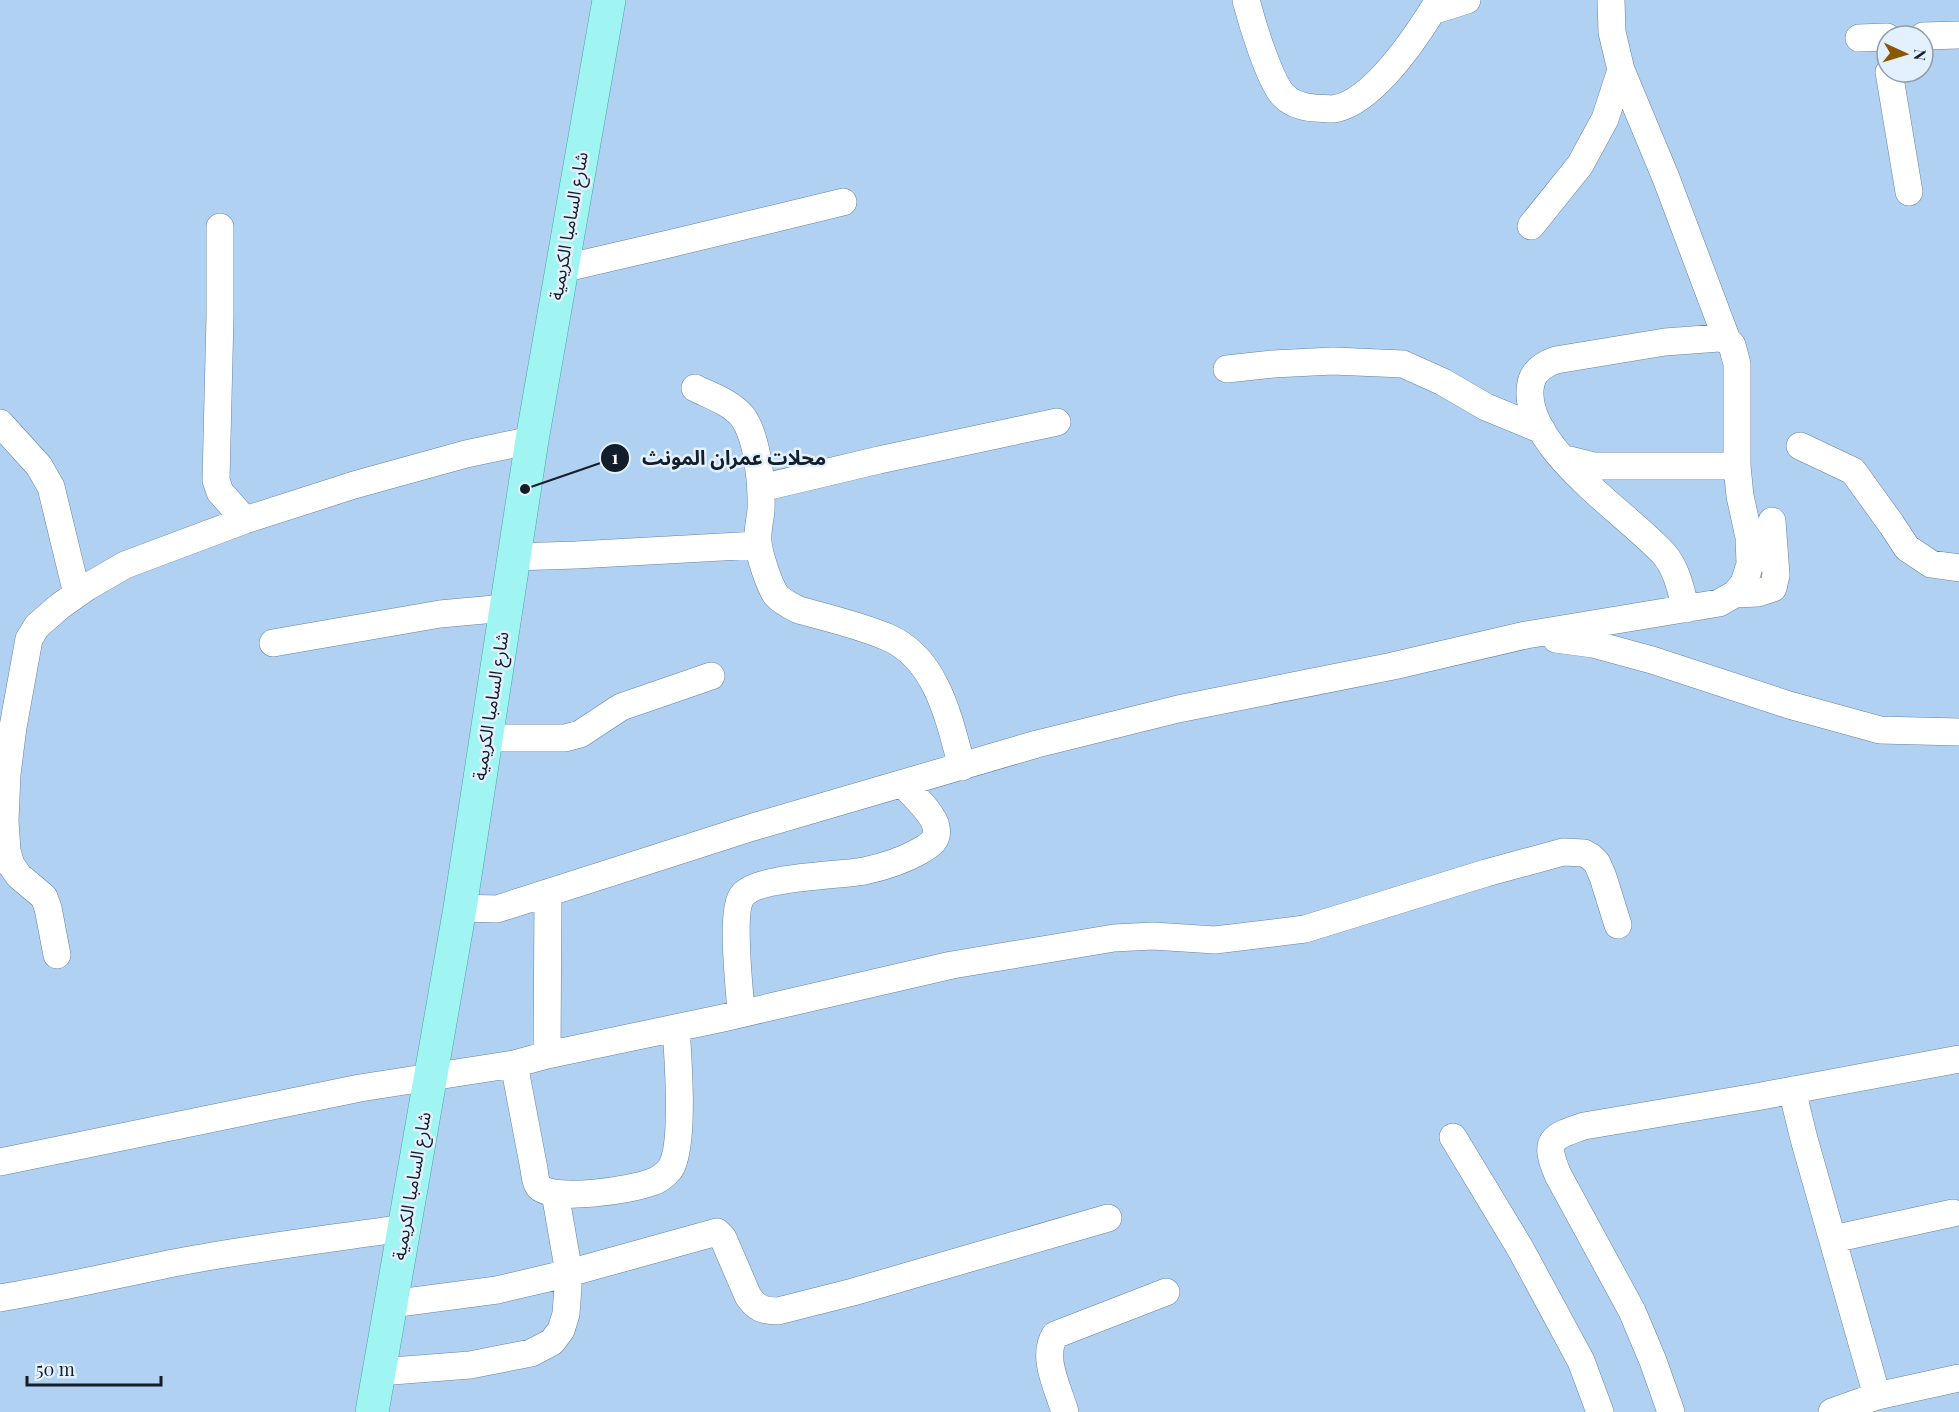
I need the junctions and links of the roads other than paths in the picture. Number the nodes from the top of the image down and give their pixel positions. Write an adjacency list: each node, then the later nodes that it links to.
1 (609, 0): 14 (main road, شارع السامبا الكريمية)
2 (1246, 0): 5 (street)
3 (1467, 0): 5 (street)
4 (1611, 0): 8 (street)
5 (1435, 6)
6 (1959, 35): 7 (street)
7 (1935, 36)
8 (1621, 70): 12 (street); 15 (street)
9 (1891, 84): 10 (street)
10 (1909, 192)
11 (843, 202): 14 (street)
12 (1531, 226)
13 (220, 227): 26 (street)
14 (561, 268): 21 (main road, شارع السامبا الكريمية)
15 (1727, 340): 20 (street); 24 (street)
16 (1227, 369): 20 (street)
17 (695, 388): 25 (street)
18 (1057, 422): 25 (street)
19 (0, 423): 31 (street)
20 (1542, 430): 23 (street)
21 (531, 440): 26 (street); 29 (main road, شارع السامبا الكريمية)
22 (1800, 446): 30 (street)
23 (1562, 458): 24 (street); 34 (street)
24 (1737, 466): 32 (street)
25 (761, 488): 28 (street)
26 (245, 520): 31 (street)
27 (1772, 521): 32 (street)
28 (758, 545): 29 (street); 40 (street)
29 (514, 557): 33 (main road, شارع السامبا الكريمية)
30 (1959, 568)
31 (77, 594): 42 (street)
32 (1735, 594): 34 (street)
33 (506, 608): 36 (street); 39 (main road, شارع السامبا الكريمية)
34 (1686, 609): 35 (street)
35 (1526, 635): 38 (street); 40 (street)
36 (273, 643)
37 (711, 676): 39 (street)
38 (1959, 732)
39 (486, 738): 44 (main road, شارع السامبا الكريمية)
40 (962, 767): 41 (street)
41 (903, 784): 43 (street); 47 (street)
42 (3, 857): 46 (street)
43 (548, 894): 44 (street); 49 (street)
44 (460, 908): 52 (main road, شارع السامبا الكريمية)
45 (1618, 925): 47 (street)
46 (57, 955)
47 (741, 1013): 48 (street)
48 (676, 1028): 49 (street); 56 (street)
49 (547, 1055): 51 (street)
50 (1959, 1059): 53 (street)
51 (514, 1064): 52 (street); 56 (street)
52 (431, 1077): 55 (street); 59 (main road, شارع السامبا الكريمية)
53 (1792, 1090): 60 (street); 72 (street)
54 (1453, 1137): 71 (street)
55 (0, 1162)
56 (555, 1193): 61 (street)
57 (1953, 1213): 60 (street)
58 (1108, 1218): 61 (street)
59 (404, 1228): 63 (street); 64 (main road, شارع السامبا الكريمية)
60 (1833, 1239): 67 (street)
61 (569, 1274): 64 (street); 65 (street)
62 (1166, 1292): 70 (street)
63 (0, 1298)
64 (391, 1304): 65 (main road, شارع السامبا الكريمية)
65 (379, 1371): 69 (main road, شارع السامبا الكريمية)
66 (1959, 1378): 67 (street)
67 (1877, 1396): 68 (street)
68 (1837, 1411)
69 (372, 1412)
70 (1065, 1412)
71 (1600, 1412)
72 (1671, 1412)

